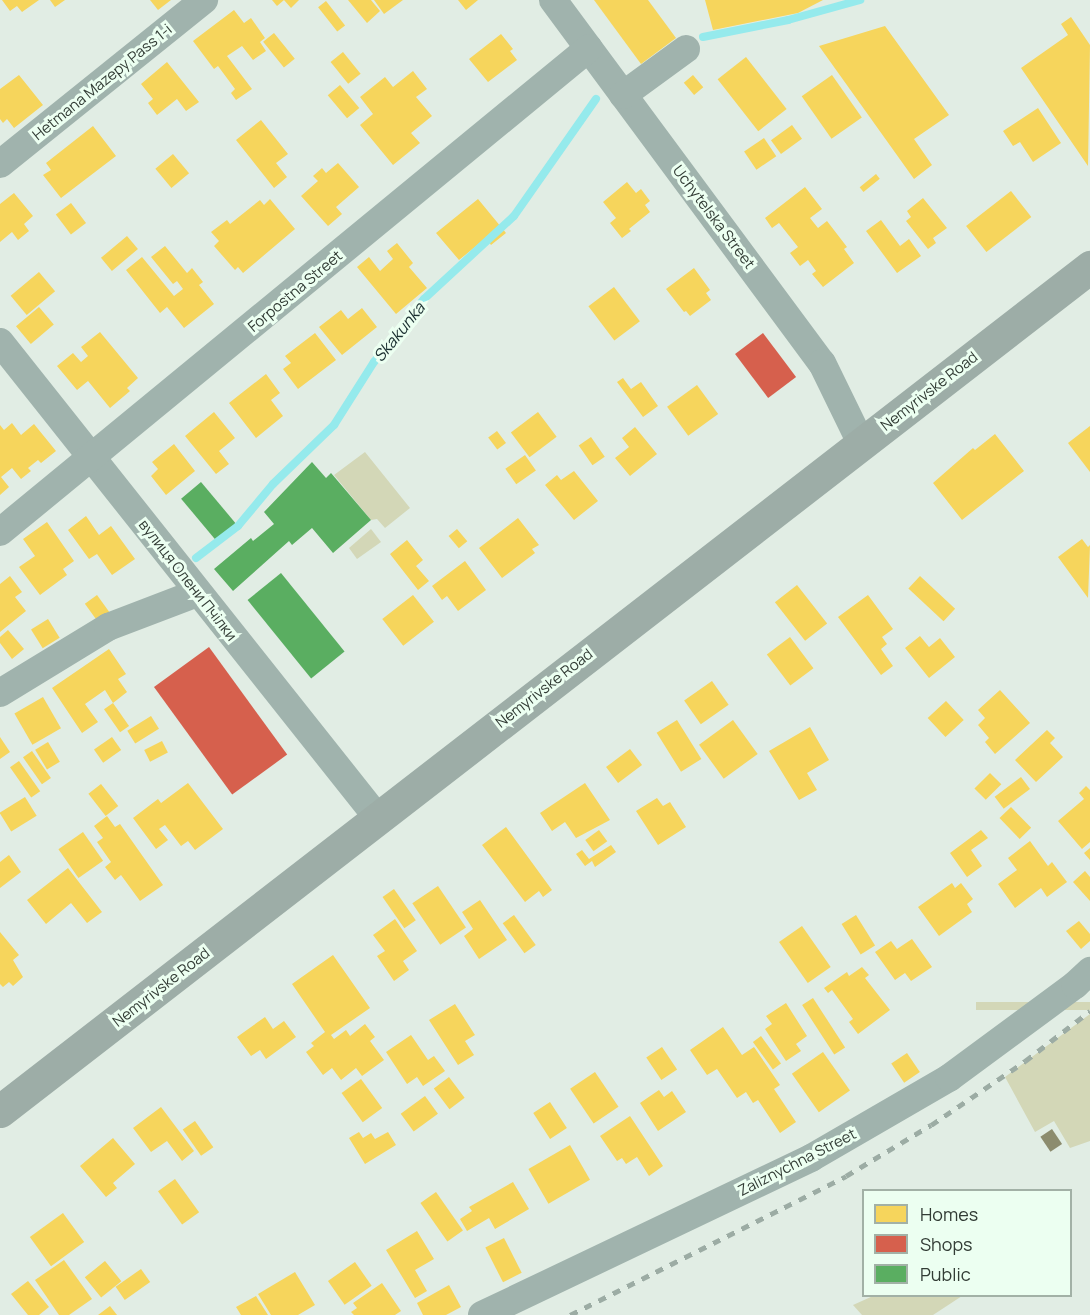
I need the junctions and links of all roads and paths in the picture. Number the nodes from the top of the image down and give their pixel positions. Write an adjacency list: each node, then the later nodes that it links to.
1 (204, 0): 6 (street, Hetmana Mazepy Pass 1-i)
2 (553, 0): 3 (street, Uchytelska Street)
3 (589, 48): 5 (street, Uchytelska Street); 10 (street, Forpostna Street)
4 (686, 49): 5 (street)
5 (623, 94): 9 (street, Uchytelska Street)
6 (0, 164)
7 (1090, 267): 9 (main road, Nemyrivske Road)
8 (0, 342): 10 (street, вулиця Олени Пчілки)
9 (861, 443): 14 (main road, Nemyrivske Road)
10 (92, 458): 11 (street, Forpostna Street); 12 (street, вулиця Олени Пчілки)
11 (0, 532)
12 (197, 593): 13 (street); 14 (street, вулиця Олени Пчілки)
13 (0, 693)
14 (377, 817): 16 (main road, Nemyrivske Road)
15 (1090, 971): 17 (street, Zaliznychna Street)
16 (0, 1111)
17 (482, 1315)

